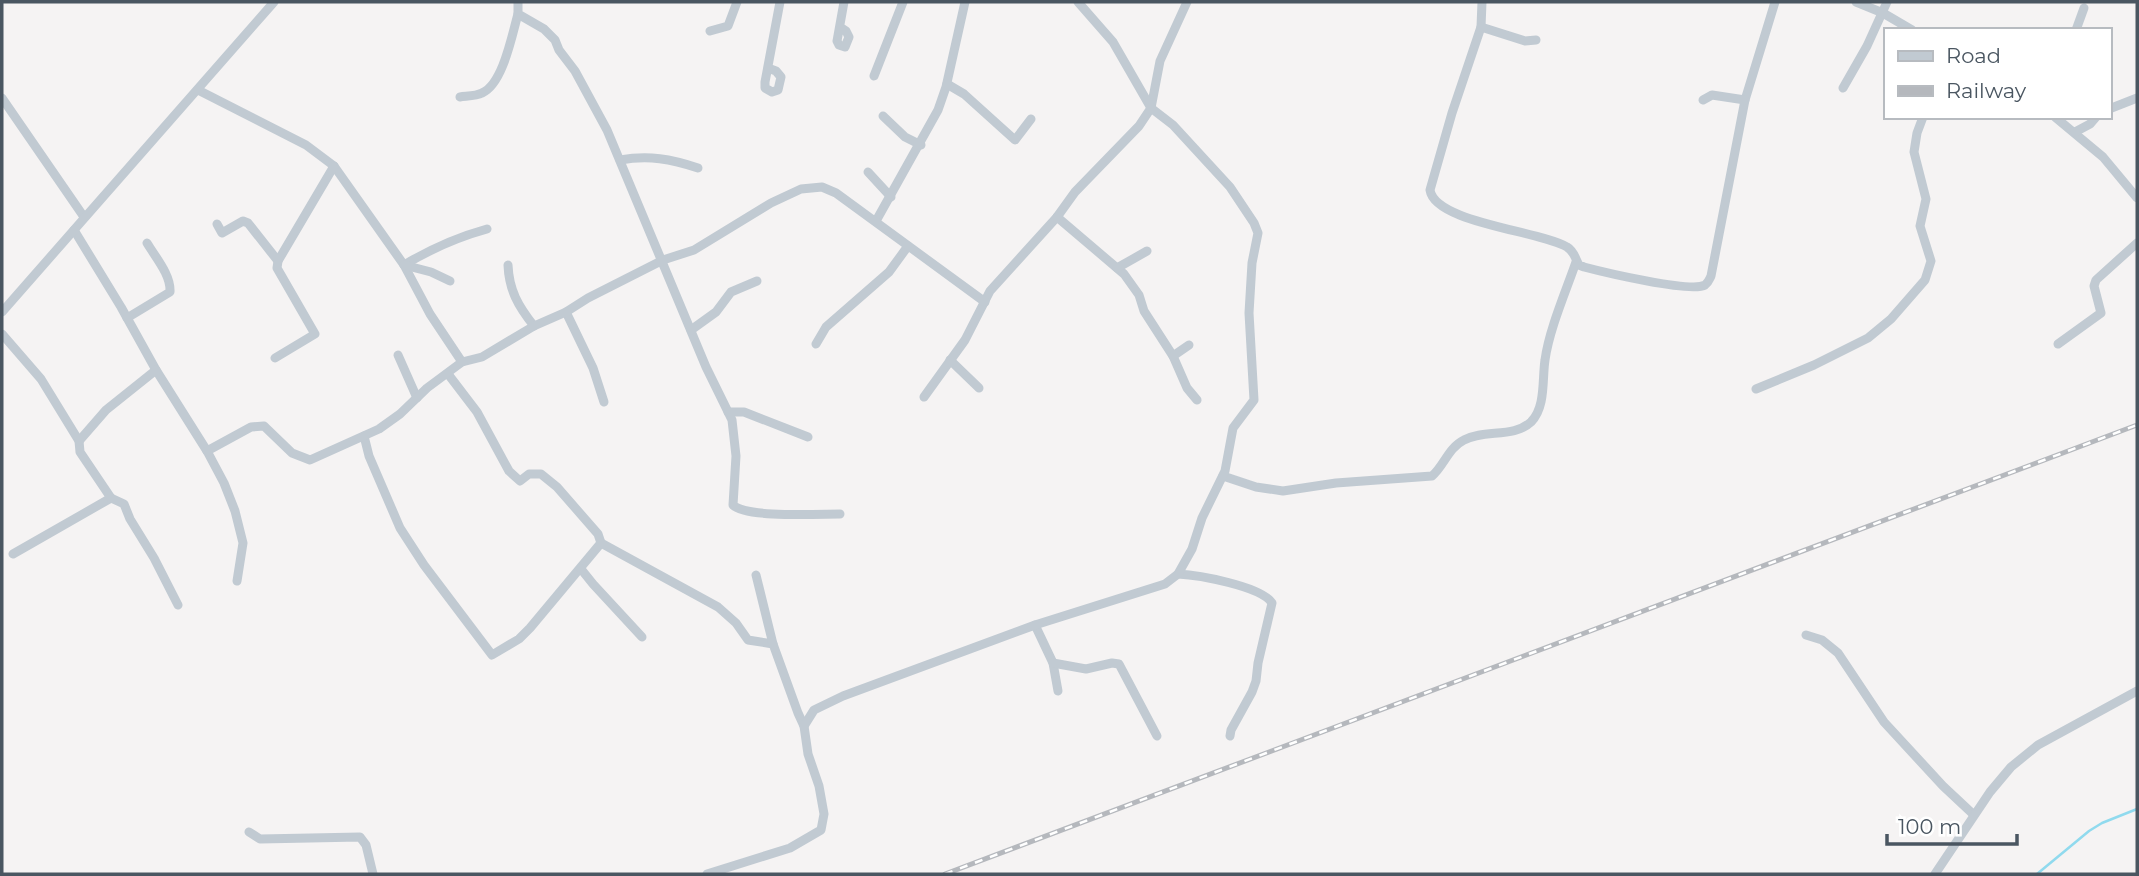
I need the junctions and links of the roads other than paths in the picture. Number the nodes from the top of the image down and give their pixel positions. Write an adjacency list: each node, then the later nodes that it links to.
1 (274, 2): 27 (street)
2 (518, 2): 16 (street)
3 (737, 2): 21 (street)
4 (780, 2): 23 (street)
5 (844, 2): 17 (street)
6 (903, 2): 24 (street)
7 (965, 2): 25 (street)
8 (1078, 2): 33 (street)
9 (1187, 2): 33 (street)
10 (1482, 2): 18 (street)
11 (1775, 2): 32 (street)
12 (1856, 2): 15 (street)
13 (1887, 2): 15 (street)
14 (2084, 8): 20 (street)
15 (1883, 13): 19 (street); 26 (street)
16 (518, 14): 28 (street); 42 (street)
17 (840, 27)
18 (1481, 27): 22 (street); 60 (street)
19 (1909, 28)
20 (2077, 28)
21 (710, 31)
22 (1536, 40)
23 (768, 68)
24 (874, 76)
25 (947, 84): 36 (street); 41 (street)
26 (1843, 88)
27 (198, 90): 43 (street); 48 (street)
28 (460, 97)
29 (2, 98): 48 (street)
30 (2137, 98): 34 (street)
31 (1703, 100): 32 (street)
32 (1745, 100): 60 (street)
33 (1151, 108): 49 (street); 94 (street)
34 (2111, 108)
35 (883, 116): 41 (street)
36 (1031, 119)
37 (1922, 119): 84 (street)
38 (2058, 119): 40 (street)
39 (2095, 119): 40 (street)
40 (2076, 132): 47 (street)
41 (921, 145): 46 (street)
42 (620, 160): 44 (street); 58 (street)
43 (334, 166): 59 (street); 61 (street)
44 (698, 168)
45 (868, 172): 46 (street)
46 (891, 197): 50 (street)
47 (2137, 198)
48 (84, 217): 53 (street)
49 (1057, 217): 63 (street); 66 (street)
50 (876, 222): 56 (street); 58 (street)
51 (217, 224): 59 (street)
52 (487, 229): 61 (street)
53 (74, 230): 67 (street); 69 (street)
54 (147, 243): 69 (street)
55 (2137, 243): 74 (street)
56 (908, 246): 66 (street); 73 (street)
57 (1147, 251): 63 (street)
58 (663, 260): 68 (street); 71 (street)
59 (278, 261): 78 (street)
60 (1576, 262): 94 (street)
61 (404, 265): 64 (street); 80 (street)
62 (508, 265): 70 (street)
63 (1118, 268): 77 (street)
64 (450, 281)
65 (757, 281): 71 (street)
66 (985, 302): 79 (street)
67 (2, 312)
68 (566, 312): 70 (street); 88 (street)
69 (127, 318): 81 (street)
70 (534, 326): 80 (street)
71 (691, 330): 89 (street)
72 (2, 334): 92 (street)
73 (816, 344)
74 (2058, 344)
75 (1189, 345): 77 (street)
76 (398, 355): 86 (street)
77 (1173, 356): 87 (street)
78 (275, 358)
79 (950, 360): 83 (street); 85 (street)
80 (462, 362): 82 (street)
81 (156, 370): 92 (street); 93 (street)
82 (448, 374): 86 (street); 97 (street)
83 (979, 388)
84 (1755, 389)
85 (923, 397)
86 (417, 398): 90 (street)
87 (1197, 400)
88 (604, 402)
89 (728, 412): 91 (street); 96 (street)
90 (364, 436): 93 (street); 99 (street)
91 (807, 437)
92 (79, 441): 95 (street)
93 (207, 451): 102 (street)
94 (1223, 476): 100 (street)
95 (111, 498): 98 (street); 103 (street)
96 (839, 514)
97 (601, 543): 99 (street); 107 (street)
98 (13, 554)
99 (582, 569): 106 (street)
100 (1178, 573): 104 (street); 113 (street)
101 (756, 575): 107 (street)
102 (237, 581)
103 (178, 605)
104 (1035, 625): 108 (street); 111 (street)
105 (1805, 635): 114 (street)
106 (642, 638)
107 (773, 644): 111 (street)
108 (1053, 663): 109 (street); 112 (street)
109 (1058, 691)
110 (2137, 691): 114 (street)
111 (804, 726): 117 (street)
112 (1157, 736)
113 (1230, 736)
114 (1974, 815): 118 (street)
115 (249, 832): 116 (street)
116 (373, 874)
117 (707, 874)
118 (1935, 874)

